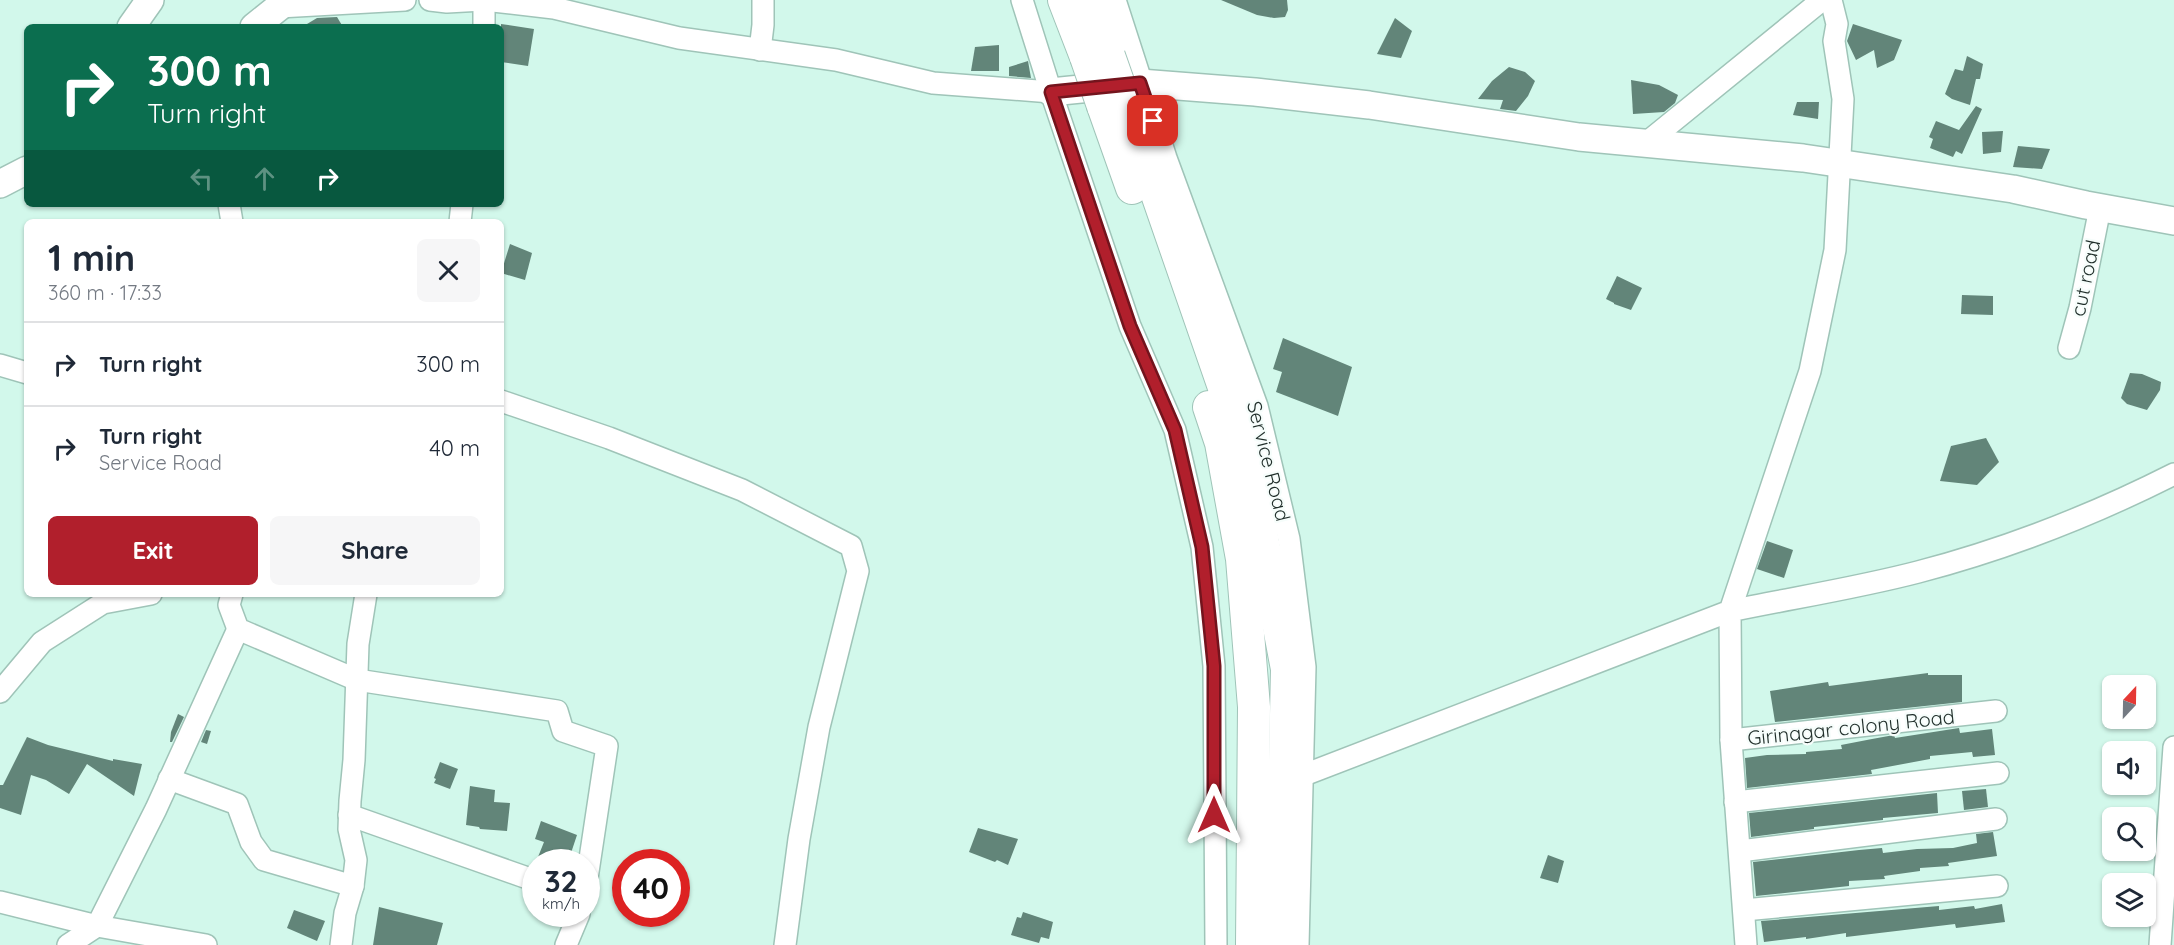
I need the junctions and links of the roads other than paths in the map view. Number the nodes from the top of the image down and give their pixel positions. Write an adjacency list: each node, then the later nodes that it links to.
1 (150, 0): 15 (main road)
2 (405, 0): 12 (street)
3 (430, 0): 4 (street)
4 (484, 0): 13 (street); 17 (street)
5 (762, 0): 18 (street)
6 (1022, 0): 20 (street)
7 (1064, 0): 19 (highway)
8 (1090, 0): 19 (highway)
9 (1115, 0): 21 (street, Service Road)
10 (1821, 0): 22 (street)
11 (1831, 0): 23 (street)
12 (281, 3): 16 (main road)
13 (540, 3): 14 (street)
14 (601, 10): 18 (street)
15 (132, 24)
16 (257, 24)
17 (484, 24)
18 (759, 50): 20 (street)
19 (1097, 56): 21 (highway, bridge)
20 (1051, 92): 21 (main road); 62 (street)
21 (1122, 95): 22 (main road); 42 (street, Service Road); 63 (highway); 64 (highway)
22 (1645, 144): 23 (main road)
23 (1838, 164): 24 (main road); 34 (street)
24 (2100, 208): 25 (main road); 26 (street, cut road)
25 (2174, 221)
26 (2069, 348)
27 (0, 365): 28 (street)
28 (24, 372)
29 (504, 402): 61 (street)
30 (2174, 474): 34 (street)
31 (135, 597): 37 (street)
32 (231, 597): 35 (street)
33 (366, 597): 36 (street)
34 (1730, 611): 39 (street); 42 (street)
35 (238, 629): 36 (street); 43 (street)
36 (357, 680): 45 (street); 48 (street)
37 (0, 692)
38 (1996, 711): 39 (street, Girinagar colony Road)
39 (1731, 741): 44 (street, Girinagar colony Road)
40 (2174, 747): 47 (street)
41 (1998, 773): 44 (street)
42 (1304, 775): 65 (street, Service Road)
43 (169, 779): 51 (street); 55 (street)
44 (1736, 802): 49 (street, Girinagar colony Road)
45 (349, 815): 50 (street); 51 (street)
46 (1996, 819): 49 (street)
47 (2171, 819): 67 (street)
48 (591, 849)
49 (1740, 851): 54 (street, Girinagar colony Road)
50 (522, 876)
51 (353, 886): 59 (street)
52 (1996, 886): 54 (street)
53 (0, 902): 55 (street)
54 (1744, 910): 66 (street, Girinagar colony Road)
55 (97, 926): 57 (street); 58 (street)
56 (574, 927): 60 (street)
57 (68, 945)
58 (206, 945)
59 (341, 945)
60 (566, 945)
61 (785, 945)
62 (1216, 945)
63 (1252, 945)
64 (1281, 945)
65 (1298, 945)
66 (1746, 945)
67 (2160, 945)

